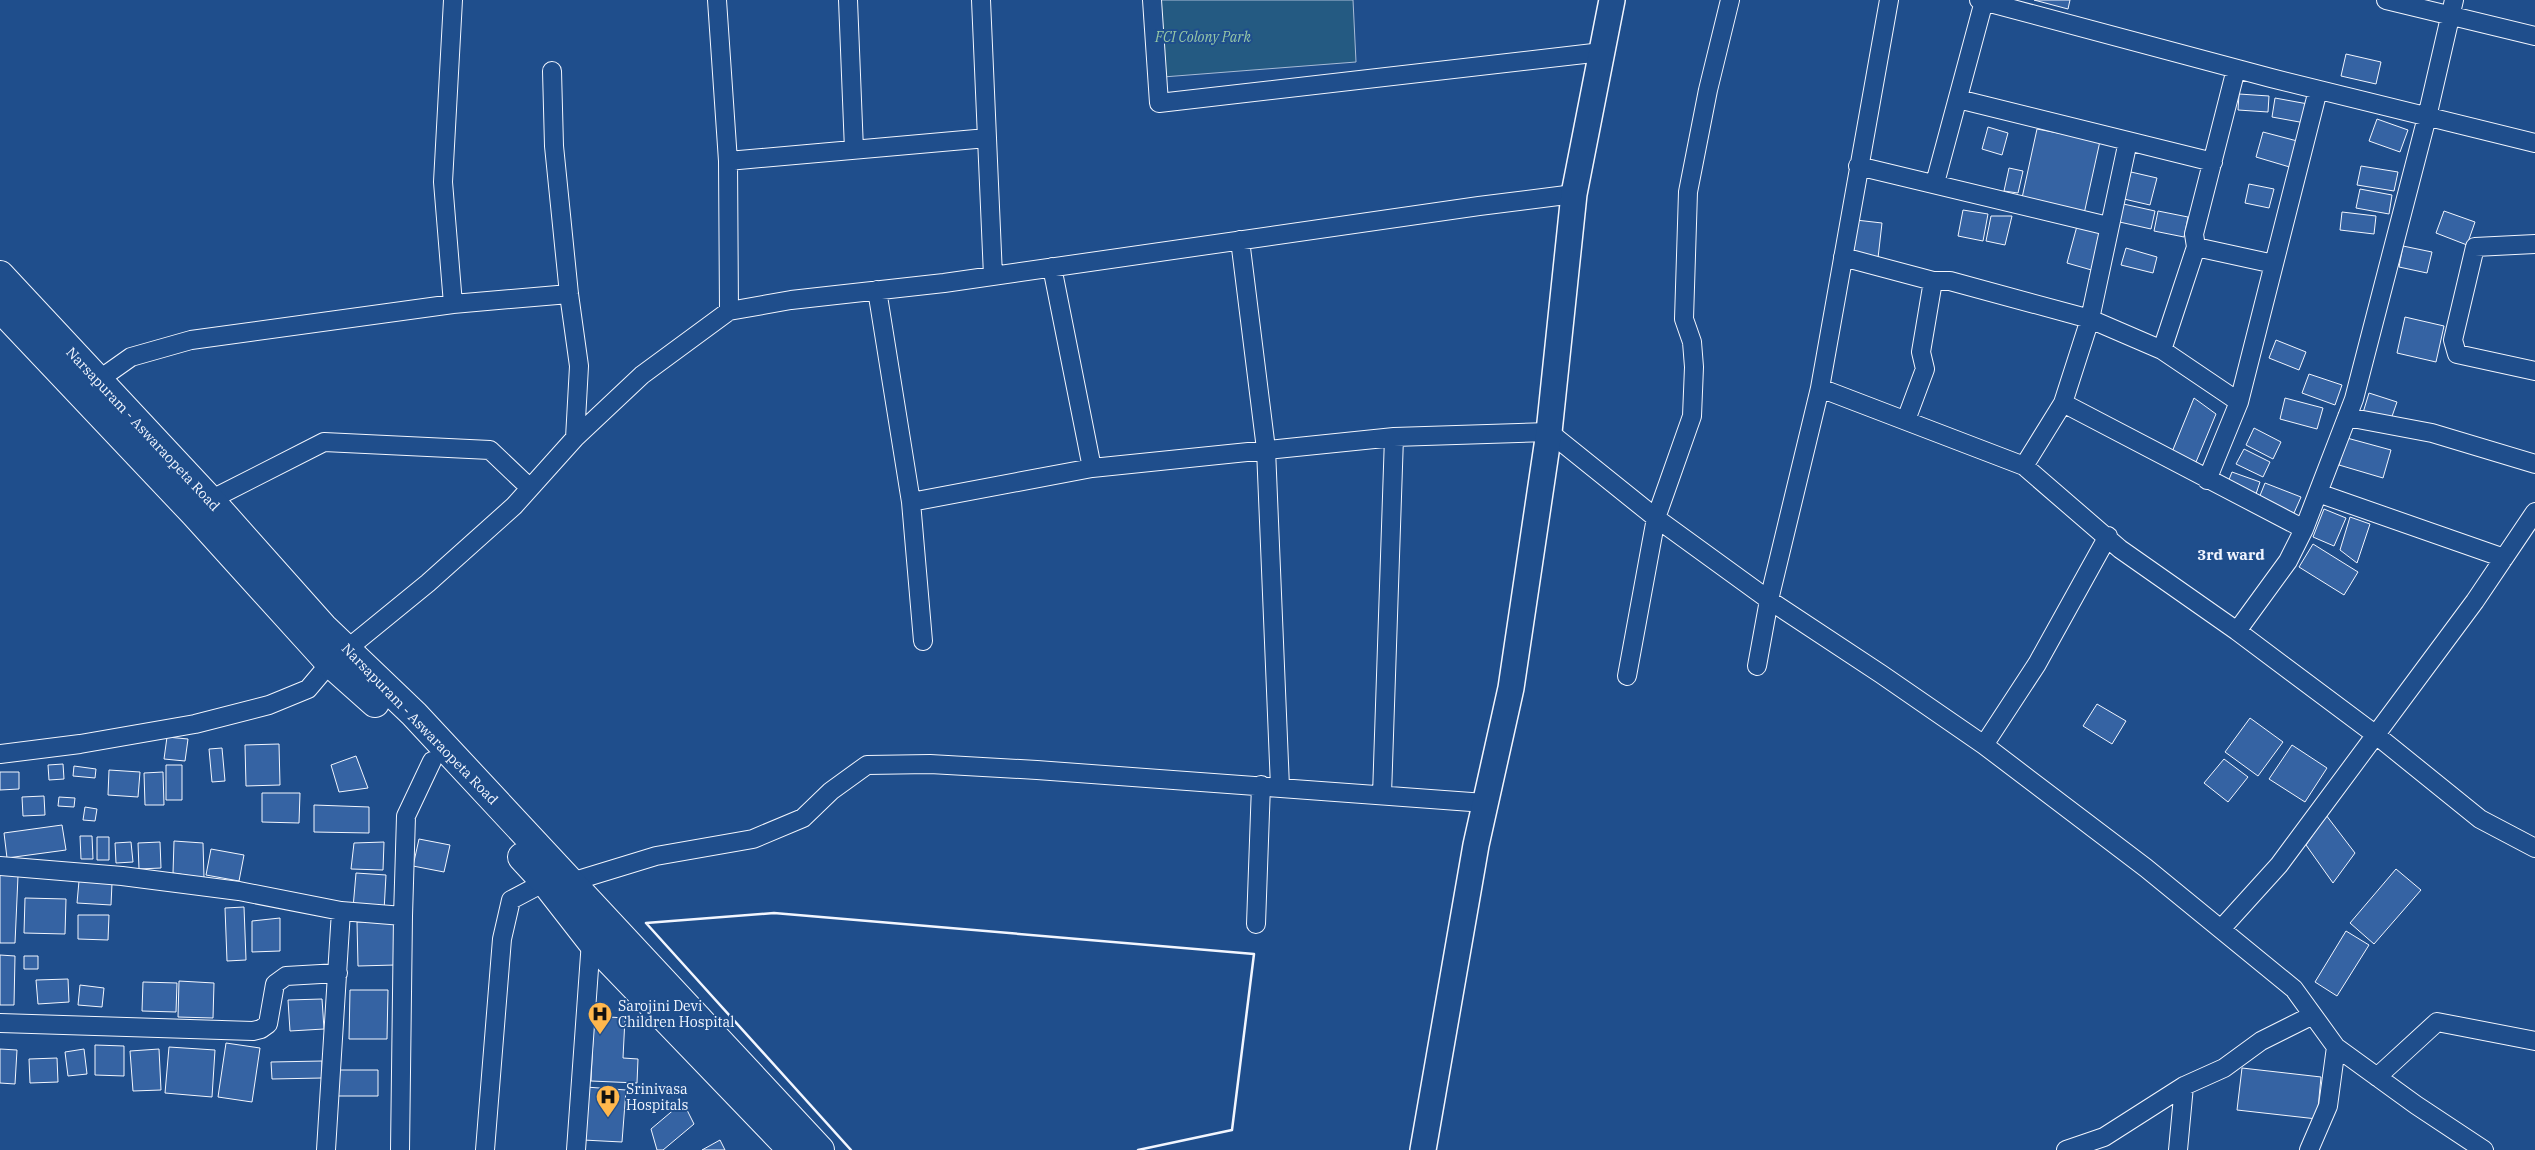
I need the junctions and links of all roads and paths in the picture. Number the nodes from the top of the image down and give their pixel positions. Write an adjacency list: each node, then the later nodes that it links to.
1 (453, 0): 41 (street)
2 (717, 0): 24 (street)
3 (848, 0): 23 (street)
4 (981, 0): 20 (street)
5 (1152, 0): 14 (street)
6 (1612, 0): 14 (street)
7 (1730, 0): 66 (street)
8 (1889, 0): 26 (street)
9 (2386, 0): 12 (street)
10 (1981, 1): 11 (street); 18 (street)
11 (2004, 3): 15 (street)
12 (2453, 8): 13 (street); 19 (street)
13 (2535, 36)
14 (1602, 52): 28 (street)
15 (2236, 69): 17 (street); 25 (street)
16 (552, 71): 40 (street)
17 (2318, 90): 19 (street); 34 (street)
18 (1958, 99): 21 (street); 27 (street)
19 (2427, 117): 22 (street); 51 (street)
20 (987, 138): 23 (street); 37 (street)
21 (2128, 141): 25 (street); 29 (street)
22 (2535, 143)
23 (854, 150): 24 (street)
24 (728, 161): 43 (street)
25 (2213, 162): 32 (street)
26 (1858, 166): 27 (street); 33 (street)
27 (1935, 183): 29 (street)
28 (1574, 194): 30 (street); 53 (street)
29 (2108, 226): 44 (street)
30 (1240, 240): 35 (street); 56 (street)
31 (2535, 244): 46 (street)
32 (2196, 247): 34 (street); 45 (street)
33 (1843, 257): 38 (street); 48 (street)
34 (2274, 264): 49 (street)
35 (1052, 267): 37 (street); 59 (street)
36 (0, 276): 47 (main road, Narsapuram - Aswaraopeta Road)
37 (993, 276): 39 (street)
38 (1933, 280): 44 (street); 52 (street)
39 (877, 290): 43 (street); 64 (street)
40 (569, 294): 41 (street); 55 (street)
41 (453, 304): 47 (street)
42 (0, 308): 47 (main road, Narsapuram - Aswaraopeta Road)
43 (729, 311): 55 (street)
44 (2090, 319): 45 (street); 50 (street)
45 (2162, 350): 49 (street)
46 (2535, 371)
47 (90, 386): 63 (main road, Narsapuram - Aswaraopeta Road); 73 (main road, Narsapuram - Aswaraopeta Road)
48 (1820, 388): 52 (street); 70 (street)
49 (2240, 402): 60 (street)
50 (2063, 403): 58 (street); 60 (street)
51 (2347, 417): 57 (street); 62 (street)
52 (1906, 420): 58 (street)
53 (1549, 432): 54 (street); 66 (street); 83 (street)
54 (1394, 436): 56 (street); 82 (street)
55 (575, 438): 61 (street)
56 (1266, 449): 59 (street); 81 (street)
57 (2535, 464)
58 (2024, 466): 68 (street)
59 (1092, 468): 64 (street)
60 (2207, 480): 67 (street)
61 (530, 488): 63 (street); 73 (street)
62 (2318, 493): 67 (street); 69 (street)
63 (210, 500): 73 (main road, Narsapuram - Aswaraopeta Road)
64 (911, 502): 72 (street)
65 (2535, 512): 69 (street)
66 (1656, 518): 70 (street); 75 (street)
67 (2304, 529): 71 (street)
68 (2108, 536): 71 (street); 77 (street)
69 (2504, 558): 76 (street)
70 (1769, 600): 74 (street); 77 (street)
71 (2237, 631): 76 (street)
72 (923, 641)
73 (338, 656): 78 (street); 79 (main road, Narsapuram - Aswaraopeta Road); 86 (main road, Narsapuram - Aswaraopeta Road)
74 (1758, 666)
75 (1627, 676)
76 (2376, 735): 84 (street); 90 (street)
77 (1984, 745): 90 (street)
78 (0, 754)
79 (432, 761): 86 (main road, Narsapuram - Aswaraopeta Road); 88 (street)
80 (1261, 785): 81 (street); 86 (street); 89 (street)
81 (1280, 786): 82 (street)
82 (1382, 795): 83 (street)
83 (1485, 803): 105 (street)
84 (2535, 848)
85 (0, 866): 87 (street)
86 (558, 882): 91 (main road, Narsapuram - Aswaraopeta Road); 101 (street); 104 (main road, Narsapuram - Aswaraopeta Road)
87 (341, 912): 88 (street); 92 (street)
88 (403, 916): 100 (street)
89 (1256, 924)
90 (2221, 929): 93 (street)
91 (591, 941): 102 (street); 103 (main road, Narsapuram - Aswaraopeta Road)
92 (338, 973): 94 (street); 99 (street)
93 (2313, 1015): 96 (street); 98 (street)
94 (0, 1023)
95 (2535, 1041): 97 (street)
96 (2336, 1047): 97 (street); 108 (street)
97 (2377, 1077): 109 (street)
98 (2184, 1086): 106 (street); 107 (street)
99 (326, 1150)
100 (400, 1150)
101 (485, 1150)
102 (576, 1150)
103 (792, 1150)
104 (820, 1150)
105 (1423, 1150)
106 (2066, 1150)
107 (2178, 1150)
108 (2309, 1150)
109 (2483, 1150)

